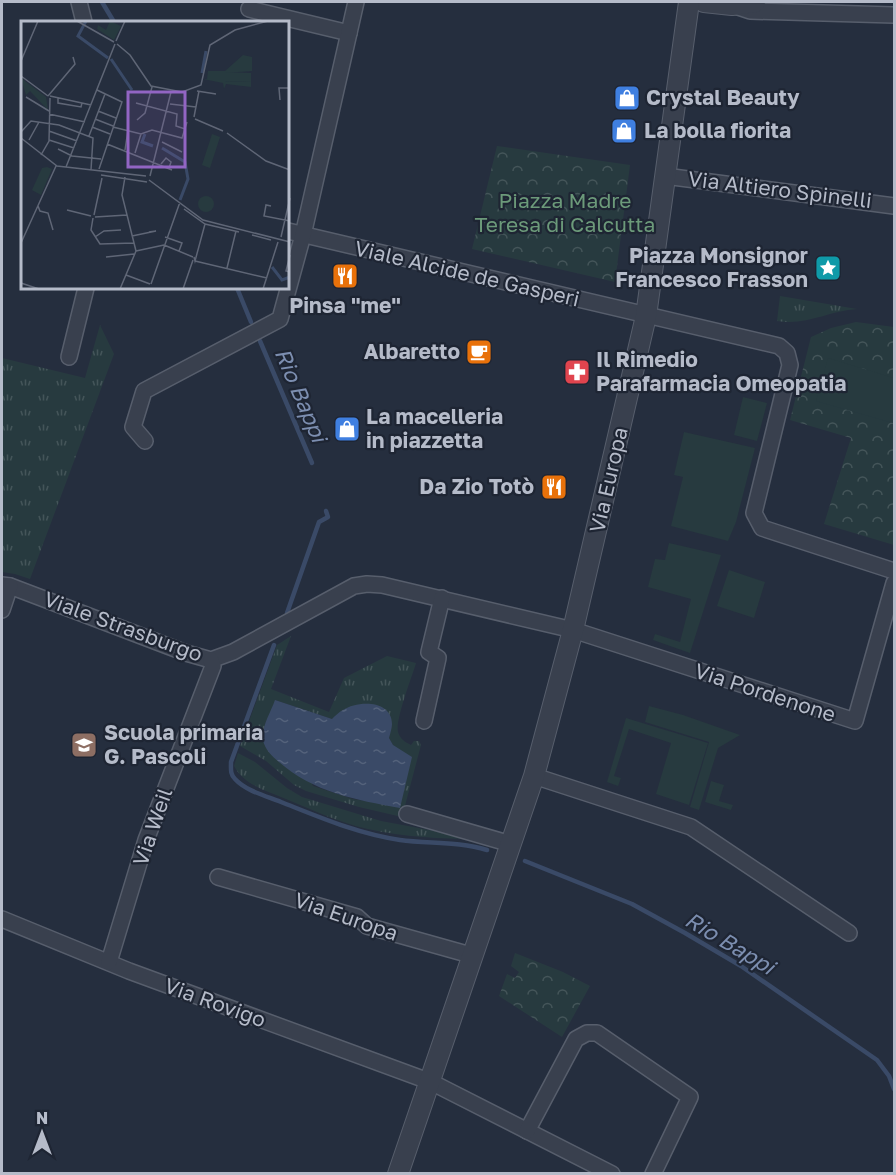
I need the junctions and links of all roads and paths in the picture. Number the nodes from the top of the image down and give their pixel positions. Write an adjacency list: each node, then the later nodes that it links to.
1 (79, 2): 9 (street)
2 (356, 2): 10 (street)
3 (689, 2): 11 (street, Via Europa)
4 (705, 2): 6 (street)
5 (755, 2): 6 (street)
6 (732, 5): 8 (street)
7 (249, 9): 10 (street)
8 (894, 15)
9 (84, 21)
10 (349, 33): 14 (street)
11 (665, 176): 12 (street, Via Altiero Spinelli); 18 (street, Via Europa)
12 (894, 206)
13 (290, 232): 14 (street, Viale Alcide de Gasperi)
14 (303, 236): 15 (street); 18 (street, Viale Alcide de Gasperi)
15 (290, 283)
16 (86, 290): 19 (street)
17 (288, 290): 20 (street)
18 (646, 316): 21 (street); 26 (street, Via Europa)
19 (69, 357)
20 (145, 441)
21 (894, 571)
22 (894, 583): 26 (street, Via Pordenone)
23 (6, 585): 25 (street); 27 (street, Viale Strasburgo)
24 (442, 598): 26 (street, Viale Strasburgo); 27 (street, Viale Strasburgo); 28 (street)
25 (2, 610)
26 (573, 630): 29 (street, Via Europa)
27 (211, 660): 36 (street, Via Weil)
28 (424, 722)
29 (534, 776): 31 (street, Via Europa); 34 (street)
30 (407, 814): 31 (street)
31 (508, 853): 35 (street, Via Europa)
32 (218, 877): 35 (street, Via Europa)
33 (2, 919): 36 (street, Via Rovigo)
34 (849, 933)
35 (474, 956): 37 (street, Via Europa)
36 (109, 962): 37 (street, Via Rovigo)
37 (431, 1082): 38 (street, Via Rovigo); 39 (street, Via Europa)
38 (527, 1131): 40 (street, Via Rovigo); 41 (street)
39 (398, 1173)
40 (612, 1173)
41 (653, 1173)

